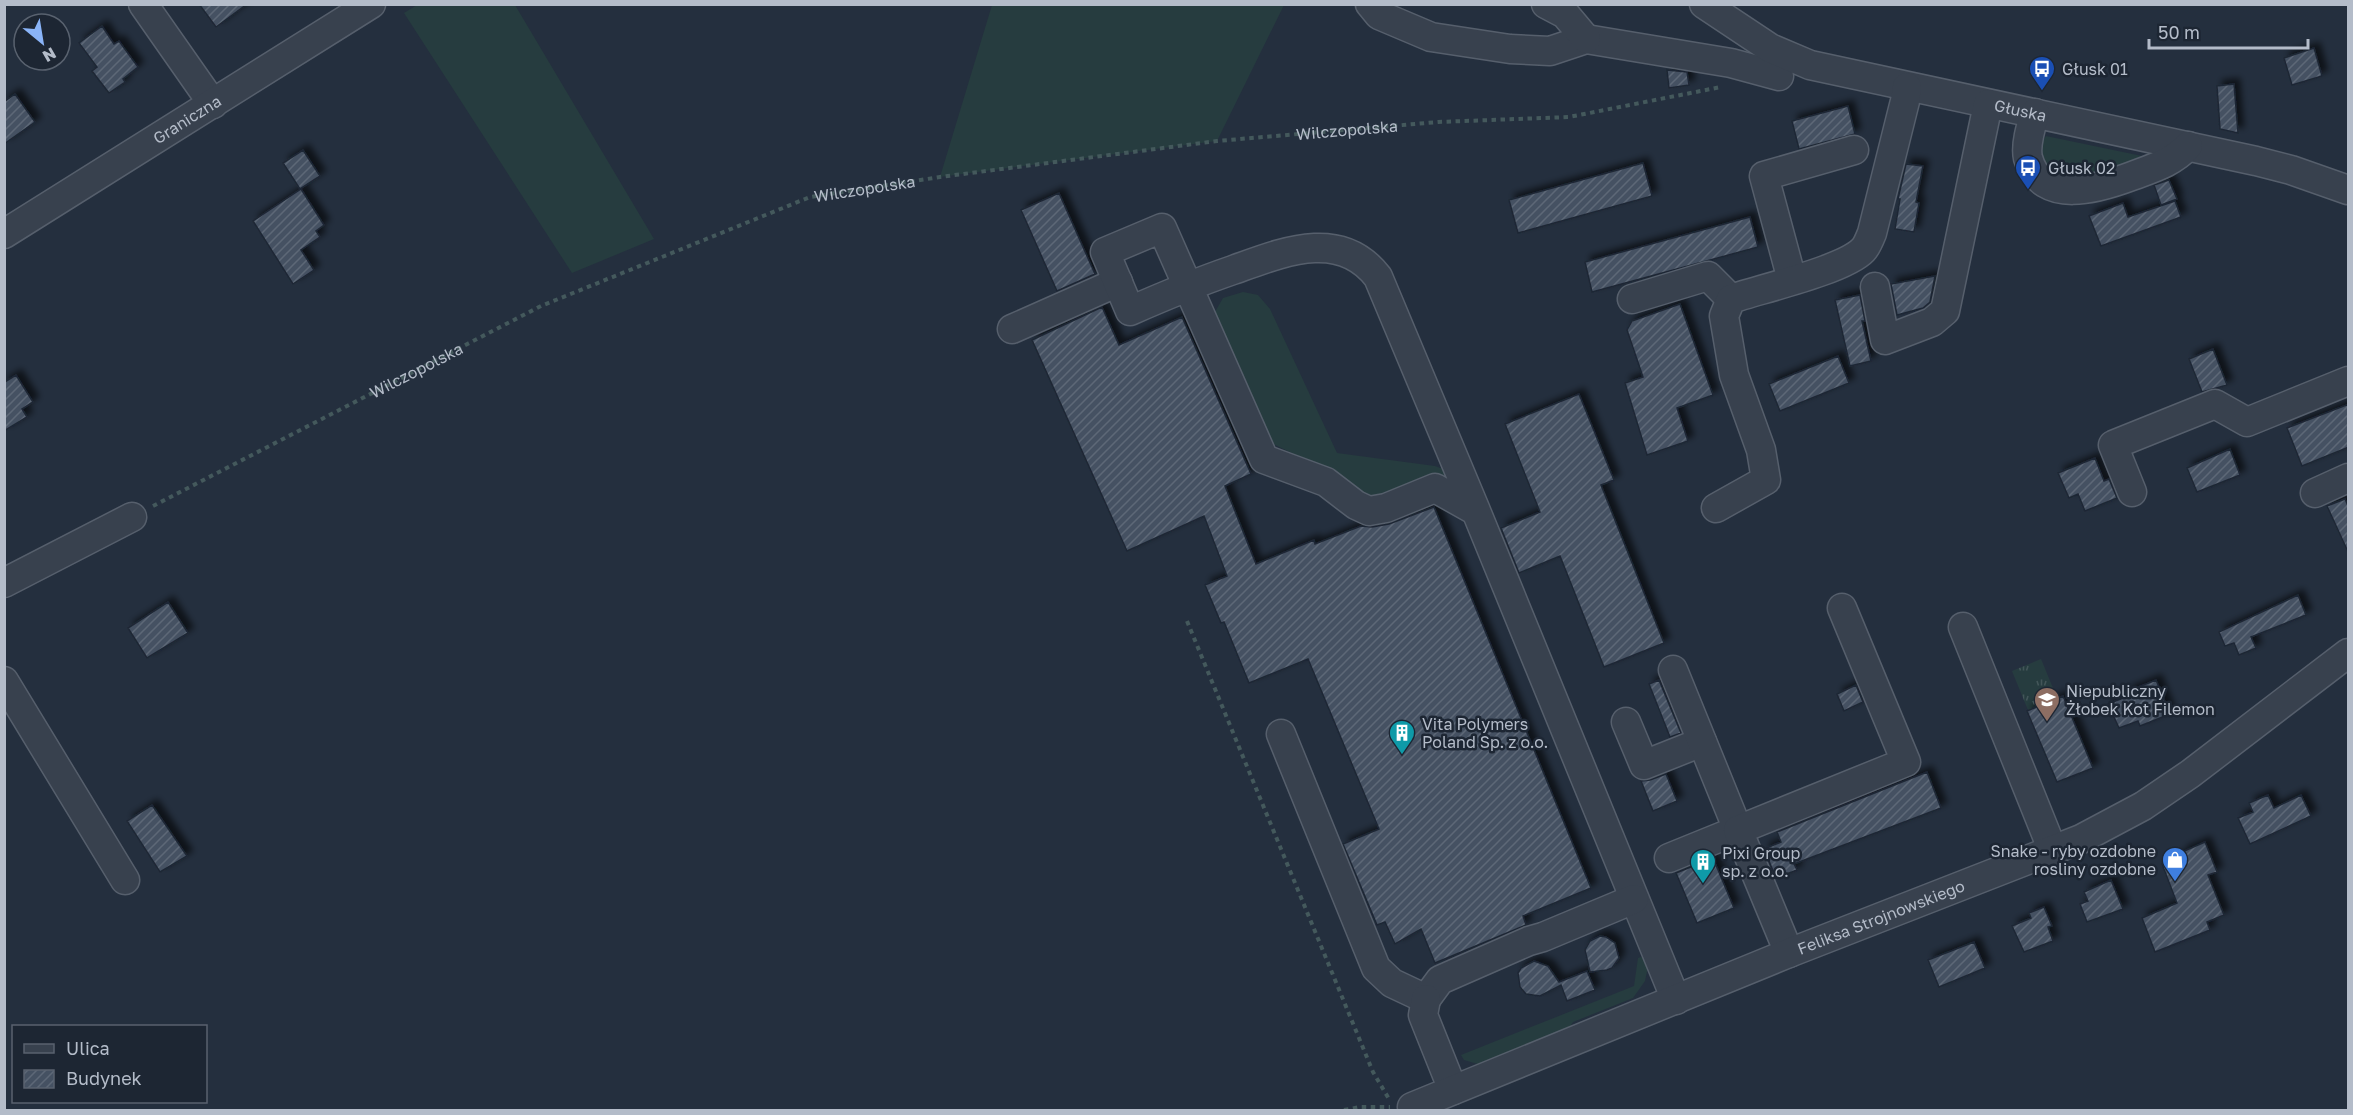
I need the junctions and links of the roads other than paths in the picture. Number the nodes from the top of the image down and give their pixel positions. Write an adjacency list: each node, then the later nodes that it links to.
1 (143, 4): 9 (street)
2 (371, 4): 9 (street, Graniczna)
3 (1370, 4): 6 (street)
4 (1546, 4): 6 (street)
5 (1704, 4): 8 (street, Głuska)
6 (1586, 39): 7 (street)
7 (1779, 76)
8 (1907, 87): 10 (street, Głuska); 16 (street)
9 (213, 104): 15 (street, Graniczna)
10 (1988, 104): 11 (street, Głuska); 19 (street)
11 (2035, 113): 12 (street, Głuska); 12 (street)
12 (2188, 146): 14 (street, Głuska)
13 (1854, 150): 16 (street)
14 (2349, 190)
15 (4, 234)
16 (1792, 280): 21 (street)
17 (1118, 282): 18 (street); 18 (street); 22 (street)
18 (1187, 287): 28 (street); 28 (street)
19 (1875, 287)
20 (1632, 299): 21 (street)
21 (1731, 299): 27 (street)
22 (1012, 329)
23 (2349, 381): 25 (street)
24 (2349, 478): 26 (street)
25 (2132, 492)
26 (2315, 493)
27 (1716, 508)
28 (1476, 511): 43 (street)
29 (132, 516): 30 (street)
30 (4, 583)
31 (1842, 608): 39 (street)
32 (1963, 627): 40 (street)
33 (2349, 653): 40 (street, Feliksa Strojnowskiego)
34 (1673, 670): 38 (street)
35 (4, 681): 42 (street)
36 (1626, 722): 38 (street)
37 (1281, 734): 45 (street)
38 (1702, 742): 39 (street)
39 (1738, 830): 41 (street); 44 (street)
40 (2053, 851): 44 (street, Feliksa Strojnowskiego)
41 (1669, 858)
42 (125, 880)
43 (1634, 899): 45 (street); 46 (street)
44 (1789, 953): 46 (street, Feliksa Strojnowskiego)
45 (1426, 999): 47 (street)
46 (1676, 1000): 47 (street, Feliksa Strojnowskiego)
47 (1453, 1090): 48 (street, Feliksa Strojnowskiego)
48 (1412, 1107)

